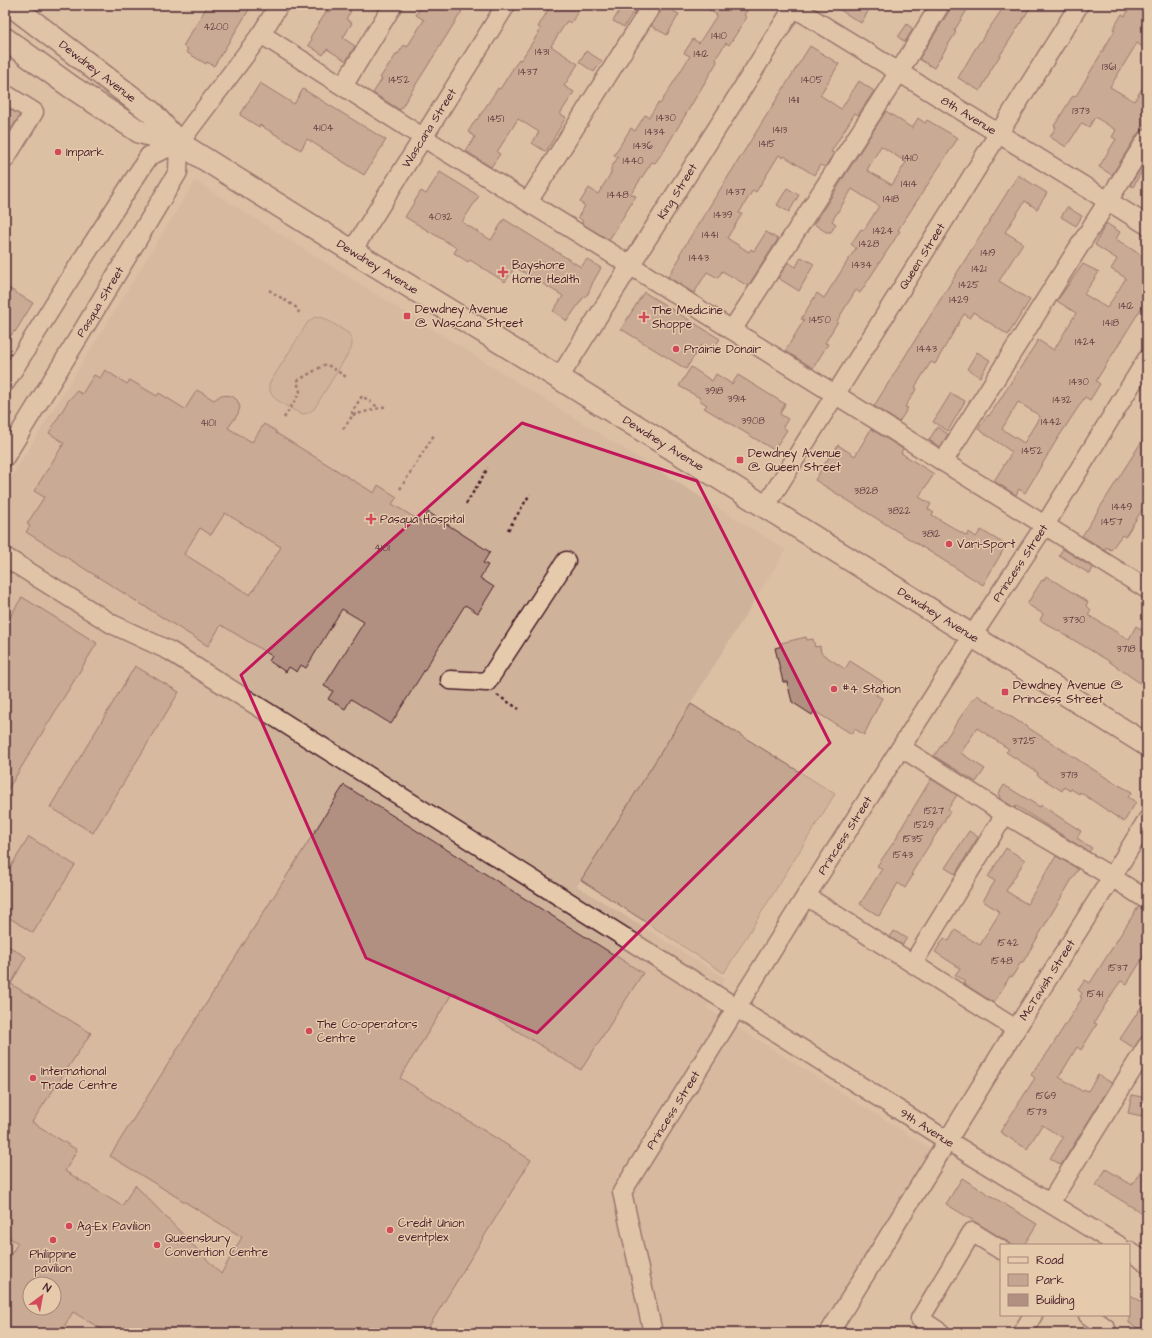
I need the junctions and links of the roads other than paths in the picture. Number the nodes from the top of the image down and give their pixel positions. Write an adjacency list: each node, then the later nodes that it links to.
1 (11, 5): 17 (main road, Dewdney Avenue)
2 (393, 5): 12 (street)
3 (506, 5): 15 (street, Wascana Street)
4 (652, 5): 20 (street)
5 (940, 5): 11 (street)
6 (1079, 5): 14 (street, Queen Street)
7 (276, 6): 9 (street)
8 (793, 6): 11 (street, 8th Avenue); 23 (street, King Street)
9 (260, 34): 12 (street); 17 (street)
10 (5, 39): 17 (main road, Dewdney Avenue)
11 (899, 72): 14 (street, 8th Avenue); 24 (street)
12 (343, 86): 15 (street)
13 (5, 94): 18 (street)
14 (998, 134): 19 (street, 8th Avenue); 28 (street, Queen Street)
15 (424, 138): 20 (street); 22 (street, Wascana Street)
16 (1147, 139): 19 (street)
17 (179, 143): 22 (main road, Dewdney Avenue); 27 (street); 29 (street, Pasqua Street)
18 (5, 159)
19 (1108, 200): 21 (street, 8th Avenue); 30 (street)
20 (528, 202): 23 (street)
21 (1147, 225)
22 (352, 251): 26 (main road, Dewdney Avenue)
23 (630, 265): 24 (street); 26 (street, King Street)
24 (732, 330): 28 (street)
25 (1147, 359): 32 (street, Princess Street)
26 (559, 378): 31 (main road, Dewdney Avenue)
27 (5, 383)
28 (836, 394): 30 (street); 31 (street, Queen Street)
29 (5, 457)
30 (943, 462): 32 (street)
31 (765, 506): 36 (main road, Dewdney Avenue)
32 (1045, 525): 35 (street); 36 (street, Princess Street)
33 (5, 557): 46 (street, 9th Avenue)
34 (566, 561): 37 (street)
35 (1147, 589)
36 (972, 636): 38 (main road, Dewdney Avenue); 39 (street, Princess Street)
37 (450, 680)
38 (1147, 745)
39 (902, 748): 40 (street); 43 (street, Princess Street)
40 (1005, 814): 42 (street); 45 (street)
41 (1147, 820): 42 (street, McTavish Street)
42 (1112, 877): 44 (street); 47 (street, McTavish Street)
43 (806, 896): 45 (street); 46 (street, Princess Street)
44 (1147, 900)
45 (913, 963): 47 (street)
46 (737, 1008): 49 (street, 9th Avenue); 58 (street, Princess Street)
47 (1016, 1029): 49 (street, McTavish Street)
48 (1147, 1046): 50 (street)
49 (948, 1141): 50 (street, 9th Avenue); 59 (street, McTavish Street)
50 (1050, 1203): 51 (street, 9th Avenue)
51 (1116, 1244)
52 (1000, 1249): 60 (street)
53 (1130, 1253): 54 (street)
54 (1147, 1262)
55 (1032, 1316): 61 (street)
56 (1089, 1316): 57 (street)
57 (1108, 1331)
58 (653, 1333)
59 (830, 1333)
60 (941, 1333)
61 (1022, 1333)

